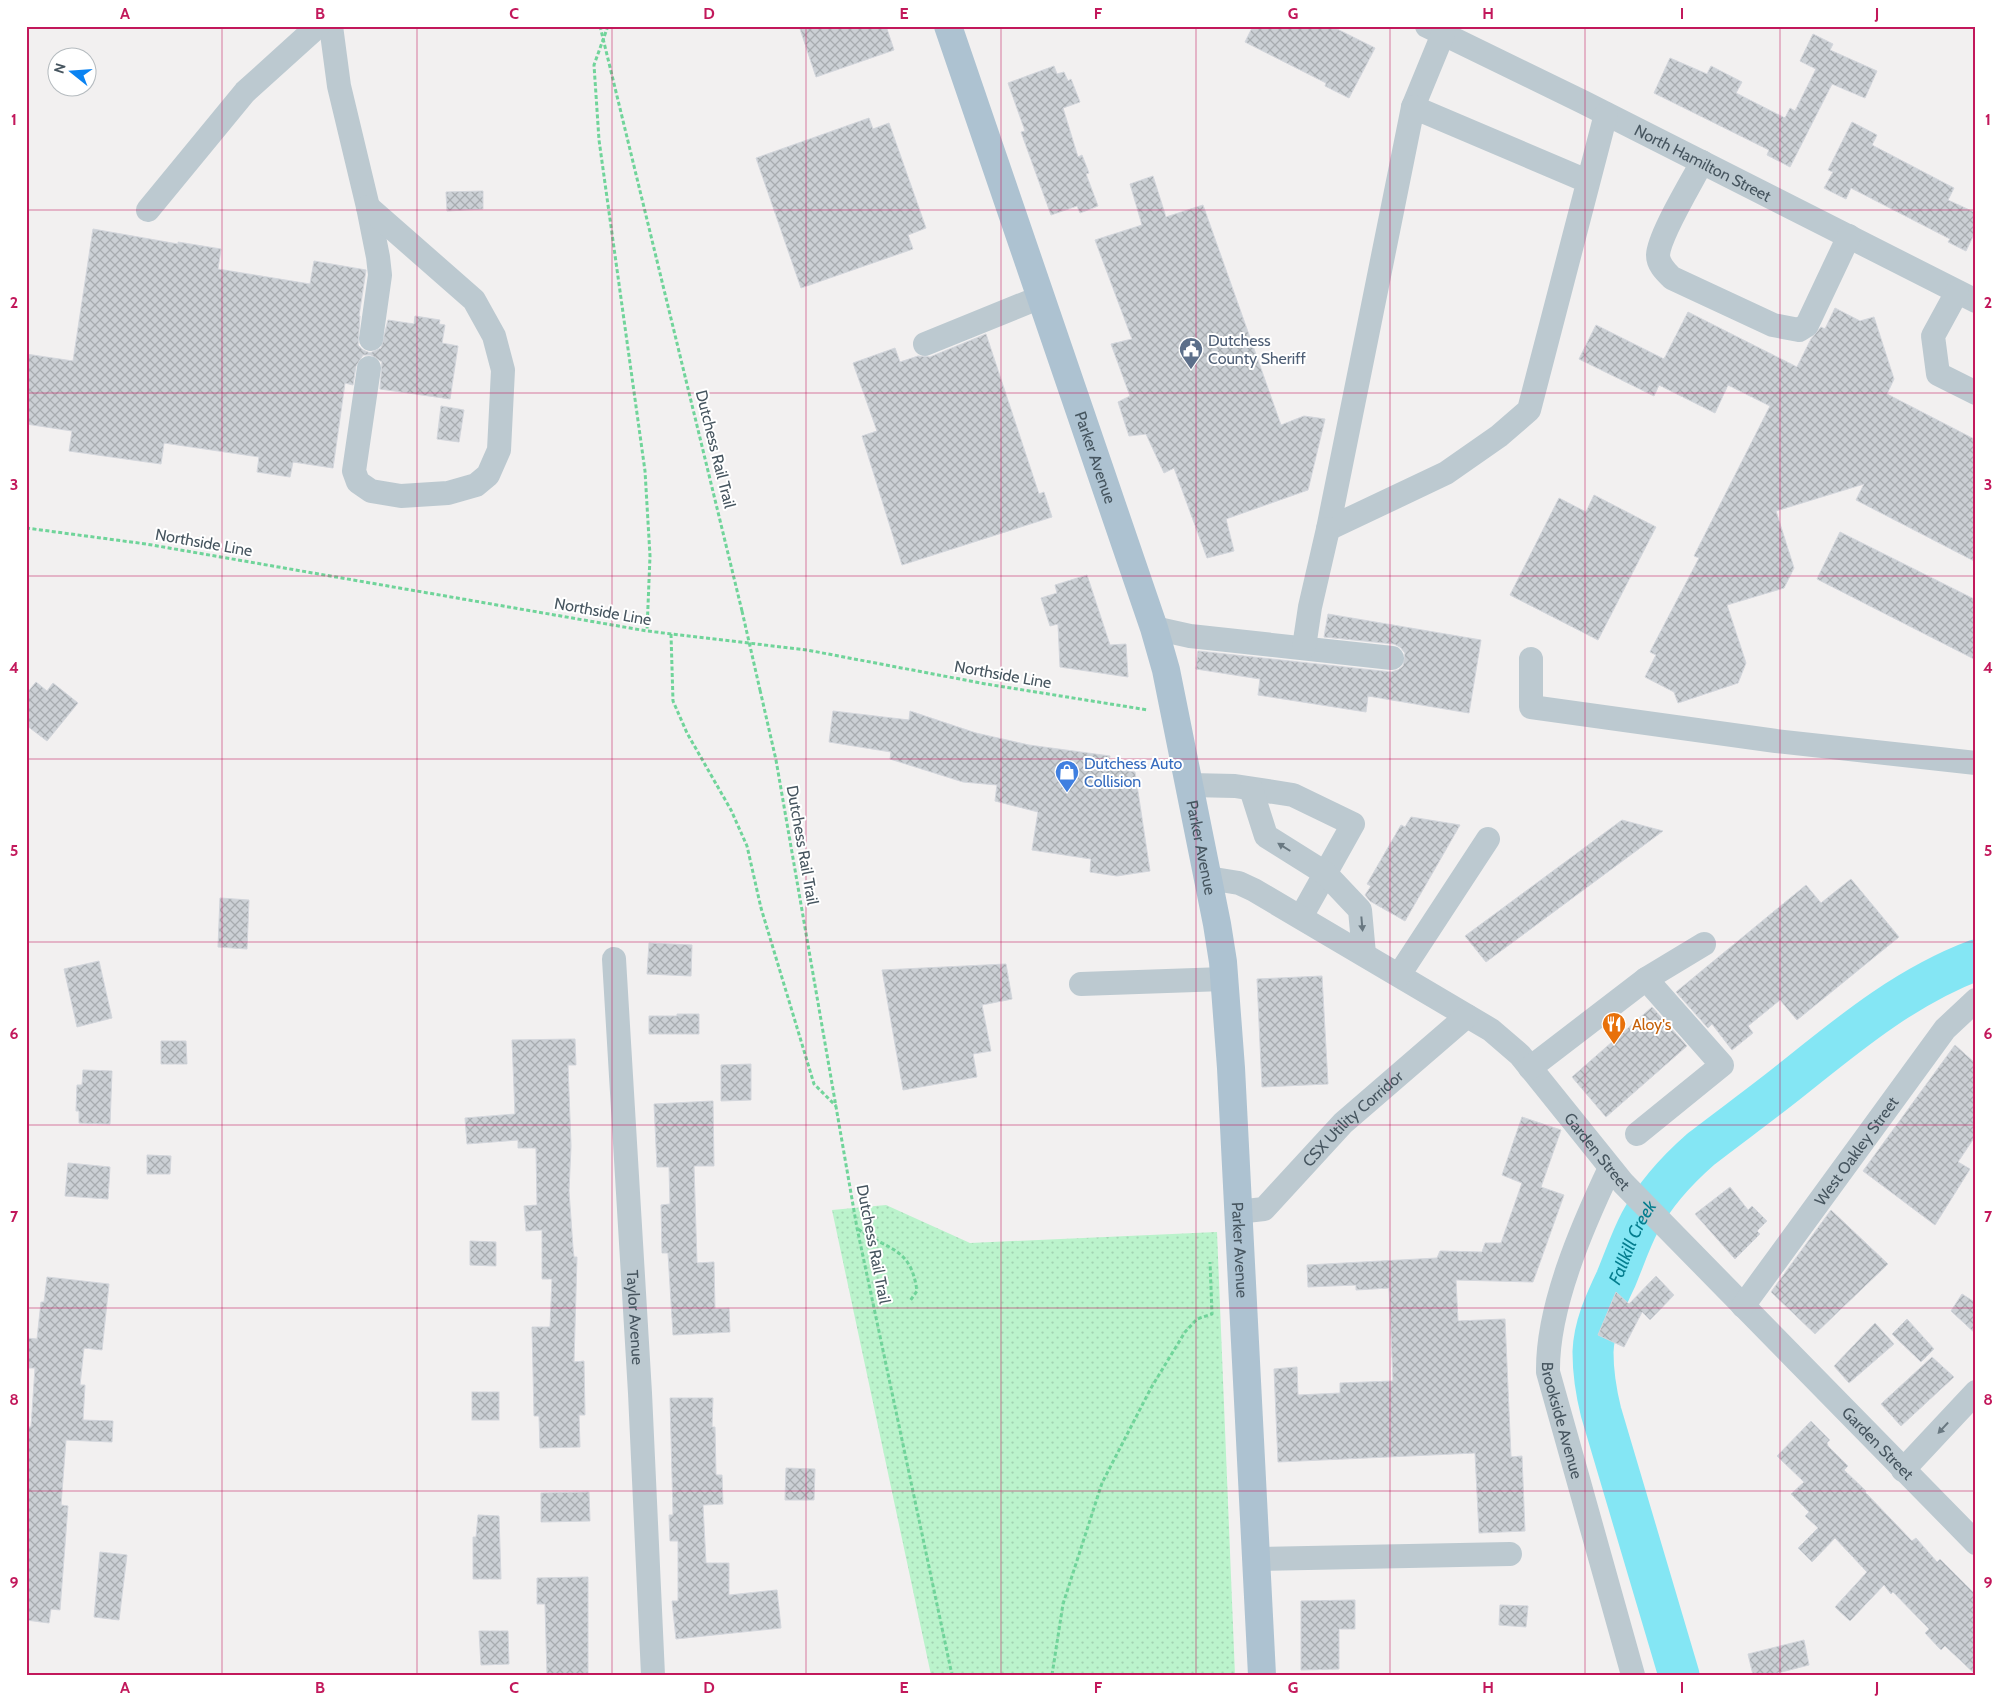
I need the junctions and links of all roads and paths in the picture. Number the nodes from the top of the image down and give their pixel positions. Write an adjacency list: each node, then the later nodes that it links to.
1 (318, 26): 13 (street)
2 (331, 26): 12 (street)
3 (600, 26): 7 (path, Dutchess Rail Trail)
4 (608, 26): 7 (path)
5 (948, 26): 16 (main road, Parker Avenue)
6 (1435, 30): 8 (street); 9 (street, North Hamilton Street)
7 (603, 39): 24 (path); 47 (path, Dutchess Rail Trail, bridge)
8 (1413, 107): 11 (street); 22 (street)
9 (1606, 114): 10 (street, North Hamilton Street); 11 (street)
10 (1702, 162): 14 (street, North Hamilton Street); 14 (street)
11 (1587, 181): 22 (street)
12 (368, 207): 17 (street); 19 (street)
13 (148, 210)
14 (1849, 236): 15 (street, North Hamilton Street)
15 (1967, 296): 20 (street)
16 (1042, 297): 18 (street); 23 (main road, Parker Avenue)
17 (371, 339)
18 (924, 344)
19 (369, 368)
20 (1976, 393)
21 (26, 528): 24 (path, Northside Line)
22 (1328, 528): 26 (street)
23 (1154, 628): 26 (street); 29 (main road, Parker Avenue)
24 (647, 632): 25 (path, Northside Line)
25 (671, 634): 29 (path, Northside Line); 47 (path)
26 (1304, 647): 27 (street)
27 (1392, 658)
28 (1530, 659): 30 (street)
29 (1176, 715): 31 (main road, Parker Avenue)
30 (1976, 763)
31 (1190, 785): 32 (street); 35 (main road, Parker Avenue)
32 (1250, 788): 34 (street, one-way to 32); 34 (street)
33 (1488, 839): 40 (street)
34 (1325, 873): 36 (street); 38 (street, one-way to 38)
35 (1208, 878): 36 (street, Garden Street); 41 (main road, Parker Avenue)
36 (1301, 917): 38 (street, Garden Street)
37 (1704, 944): 42 (street)
38 (1364, 954): 40 (street, Garden Street)
39 (614, 959): 60 (street, Taylor Avenue)
40 (1400, 976): 45 (street, Garden Street)
41 (1224, 979): 43 (street); 50 (main road, Parker Avenue)
42 (1646, 979): 46 (street); 48 (street)
43 (1081, 984)
44 (1976, 1000): 54 (street, West Oakley Street)
45 (1467, 1016): 46 (street, Garden Street); 50 (street, CSX Utility Corridor)
46 (1530, 1068): 49 (street, Garden Street)
47 (837, 1107): 51 (path, Dutchess Rail Trail)
48 (1637, 1134)
49 (1610, 1168): 54 (street, Garden Street); 64 (street, Brookside Avenue)
50 (1238, 1212): 59 (main road, Parker Avenue)
51 (857, 1228): 53 (path); 61 (path, Dutchess Rail Trail)
52 (1210, 1262): 62 (path)
53 (910, 1301)
54 (1743, 1306): 56 (street, Garden Street)
55 (1976, 1392): 56 (street, one-way to 56)
56 (1903, 1470): 57 (street, Garden Street)
57 (1976, 1543)
58 (1510, 1554): 59 (street)
59 (1256, 1559): 63 (main road, Parker Avenue)
60 (653, 1675)
61 (952, 1675)
62 (1052, 1675)
63 (1262, 1675)
64 (1633, 1675)

